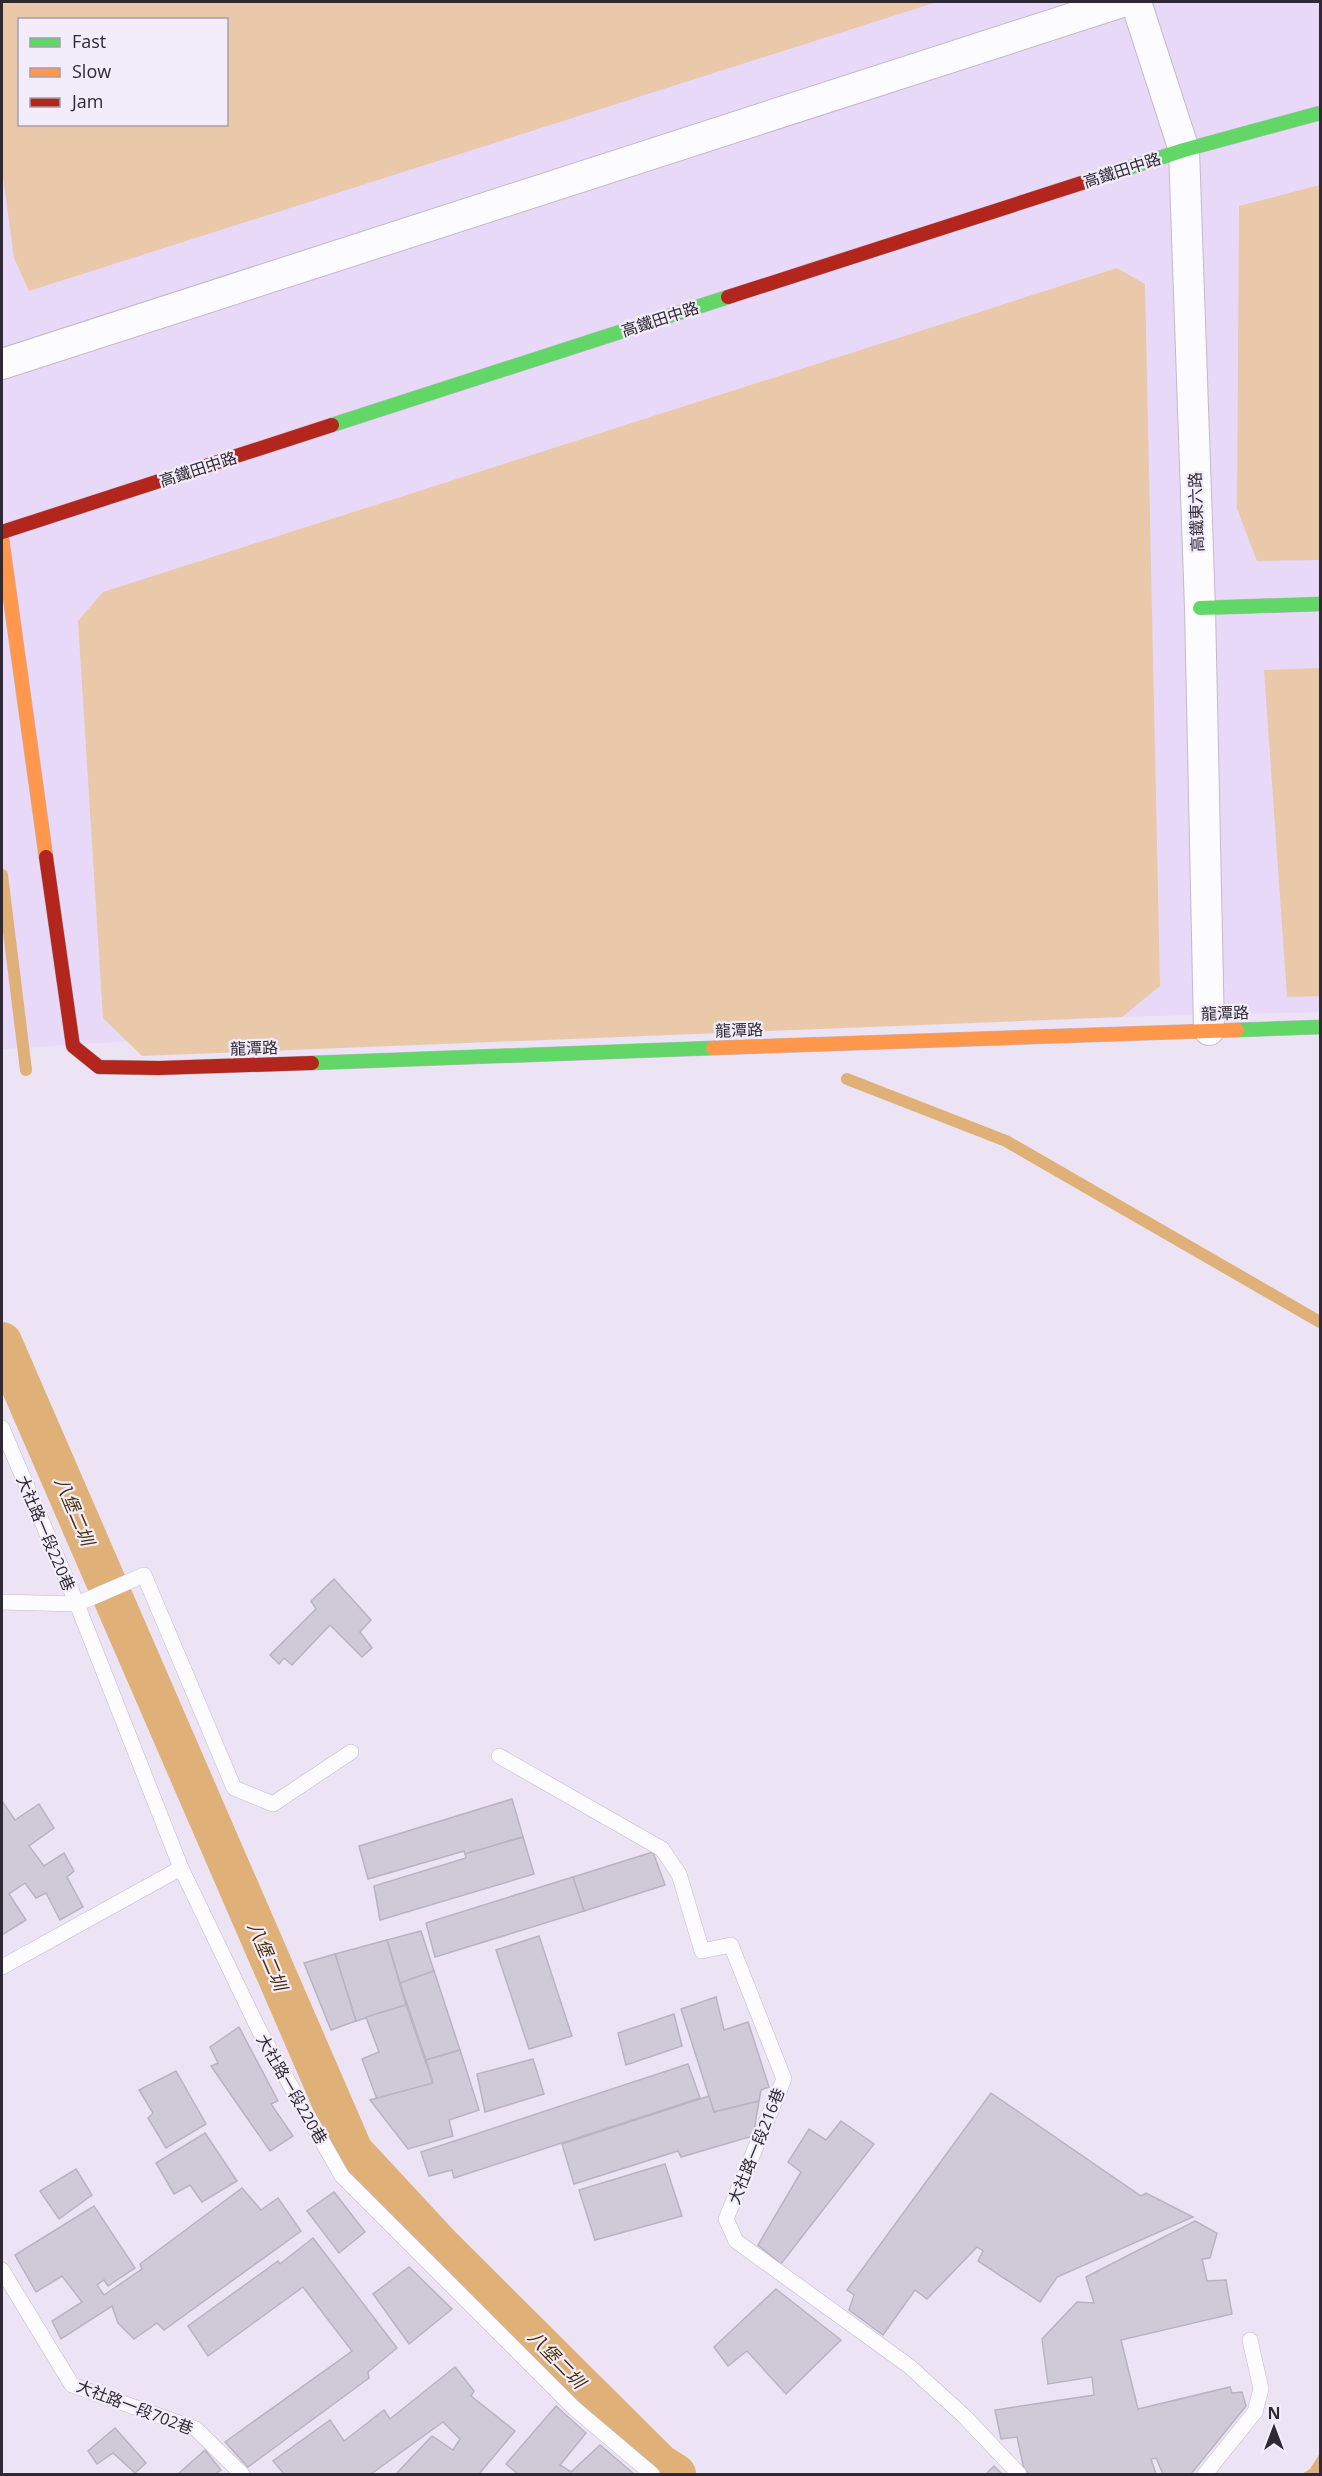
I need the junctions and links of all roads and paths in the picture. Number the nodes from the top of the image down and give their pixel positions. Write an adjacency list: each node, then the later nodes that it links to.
1 (1122, 2): 5 (street)
2 (1136, 2): 4 (street, 高鐵東六路)
3 (1320, 113): 4 (street, 高鐵田中路)
4 (1184, 150): 6 (street, 高鐵田中路); 9 (street, 高鐵東六路)
5 (2, 364)
6 (2, 532)
7 (2, 539): 11 (street, 龍潭路)
8 (1320, 604): 9 (street)
9 (1200, 608): 11 (street, 高鐵東六路)
10 (1320, 1027): 11 (street, 龍潭路)
11 (1209, 1030)
12 (2, 1428): 14 (lane, 大社路一段220巷)
13 (2, 1602): 14 (lane, 大社路一段220巷)
14 (77, 1604): 15 (lane); 17 (lane, 大社路一段220巷)
15 (351, 1752)
16 (499, 1755): 23 (lane, 大社路一段216巷)
17 (181, 1868): 18 (lane); 22 (lane, 大社路一段220巷)
18 (2, 1967)
19 (2, 2270): 21 (lane, 大社路一段702巷)
20 (1250, 2340): 24 (lane)
21 (242, 2475)
22 (652, 2475)
23 (1019, 2475)
24 (1204, 2475)

